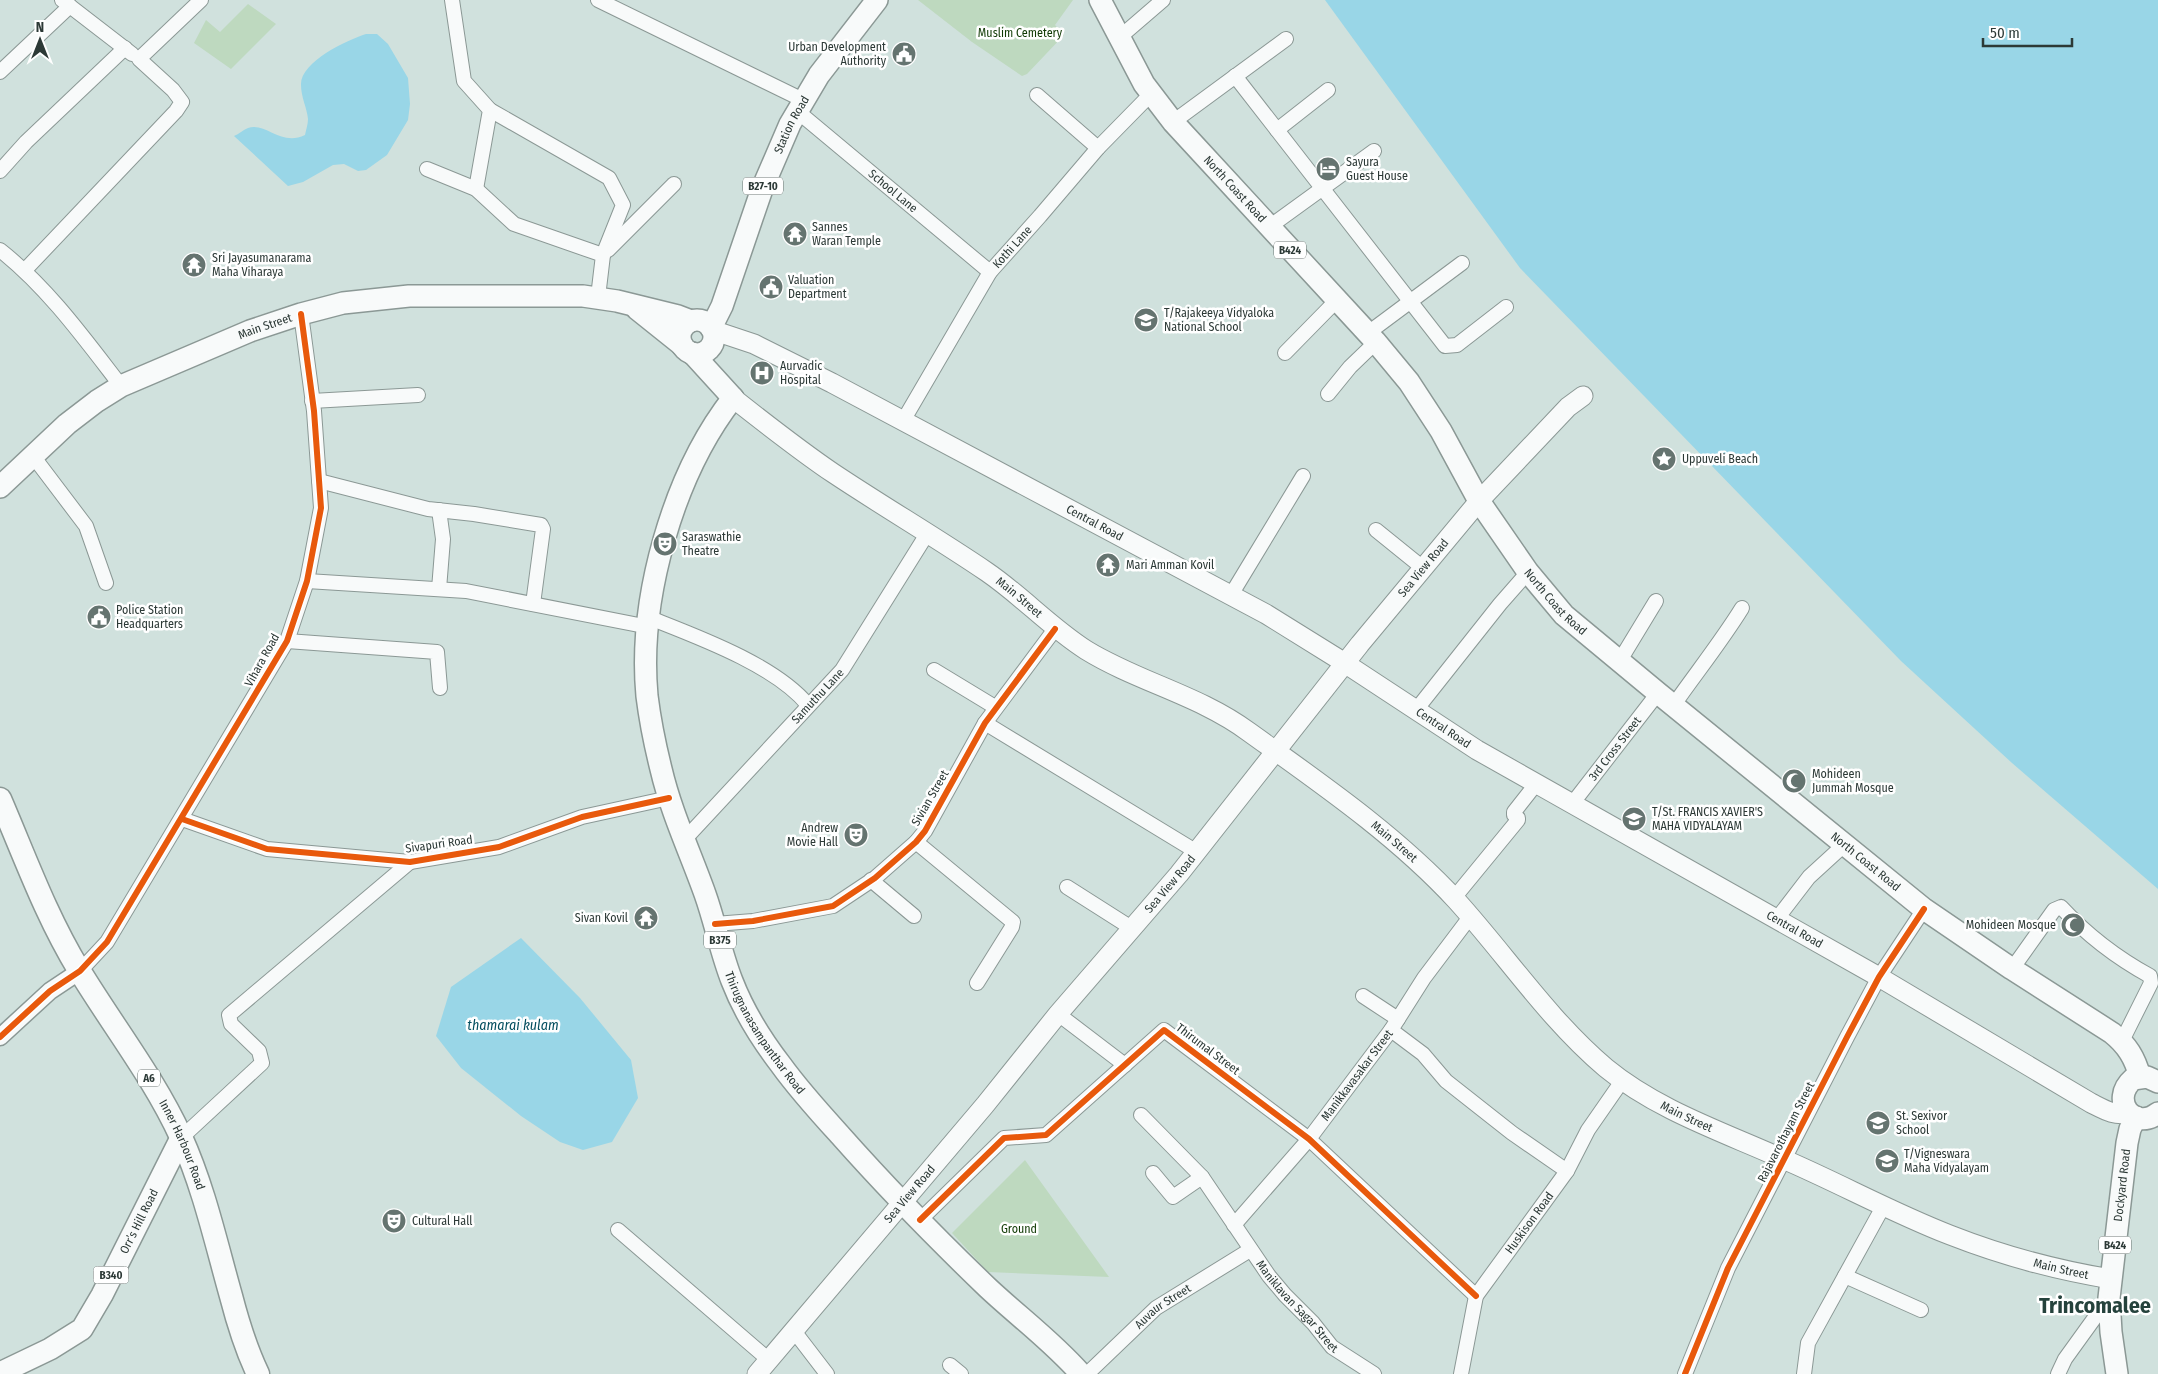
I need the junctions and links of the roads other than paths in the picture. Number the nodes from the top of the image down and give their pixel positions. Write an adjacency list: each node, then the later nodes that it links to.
1 (201, 0): 11 (street)
2 (452, 0): 18 (street)
3 (598, 0): 17 (street, School Lane)
4 (877, 0): 17 (main road, Station Road / B27-10)
5 (1100, 0): 8 (main road, North Coast Road / B424)
6 (1163, 0): 8 (street)
7 (66, 3): 10 (street); 12 (street)
8 (1120, 37): 15 (main road, North Coast Road / B424)
9 (1286, 39): 13 (street)
10 (125, 48): 11 (street); 24 (street)
11 (139, 59): 32 (street)
12 (0, 72)
13 (1235, 76): 19 (street); 20 (street)
14 (1328, 90): 20 (street)
15 (1151, 94): 19 (main road, North Coast Road / B424); 21 (street, Kothi Lane)
16 (1037, 95): 21 (street)
17 (800, 105): 33 (street, School Lane); 40 (main road, Station Road / B27-10)
18 (490, 110): 27 (street); 30 (street)
19 (1173, 122): 28 (main road, North Coast Road / B424)
20 (1277, 130): 26 (street)
21 (1098, 148): 33 (street, Kothi Lane)
22 (1374, 151): 26 (street)
23 (427, 169): 27 (street)
24 (0, 171)
25 (674, 184): 30 (street)
26 (1323, 188): 28 (street); 36 (street)
27 (476, 189): 30 (street)
28 (1269, 227): 35 (main road, North Coast Road / B424)
29 (0, 250): 32 (street)
30 (603, 255): 34 (street)
31 (1462, 263): 36 (street)
32 (25, 270): 44 (street)
33 (990, 272): 50 (street, Kothi Lane)
34 (598, 297): 37 (main road, Main Street); 39 (main road, Main Street)
35 (1338, 299): 41 (main road, North Coast Road / B424); 43 (street)
36 (1409, 302): 38 (street); 41 (street)
37 (633, 306): 40 (main road, Main Street); 42 (main road, Main Street)
38 (1506, 307)
39 (301, 314): 44 (main road, Main Street); 49 (street, Vihara Road)
40 (705, 331): 42 (main road); 42 (main road, Station Road); 48 (main road); 50 (main road, Central Road)
41 (1372, 338): 45 (street); 55 (main road, North Coast Road / B424)
42 (687, 349): 48 (main road, Main Street)
43 (1285, 353)
44 (121, 386): 51 (main road, Main Street)
45 (1328, 394)
46 (418, 395): 49 (street)
47 (1583, 396): 55 (main road, Sea View Road)
48 (733, 398): 58 (main road, Main Street); 68 (main road, Thirugnanasampanthar Road / B375)
49 (312, 401): 53 (street, Vihara Road)
50 (903, 421): 64 (main road, Central Road)
51 (33, 456): 54 (main road, Main Street); 62 (street)
52 (1303, 476): 64 (street)
53 (319, 481): 56 (street); 61 (street, Vihara Road)
54 (0, 487)
55 (1479, 501): 59 (main road, Sea View Road); 60 (main road, North Coast Road / B424)
56 (439, 510): 63 (street); 66 (street)
57 (1376, 530): 59 (street)
58 (927, 534): 69 (main road, Main Street); 76 (street, Samuthu Lane)
59 (1423, 568): 72 (main road, Sea View Road)
60 (1528, 572): 71 (main road, North Coast Road / B424); 78 (street)
61 (307, 581): 63 (street); 70 (street, Vihara Road)
62 (106, 583)
63 (439, 589): 66 (street)
64 (1231, 594): 72 (main road, Central Road)
65 (1656, 601): 71 (street)
66 (533, 604): 68 (street)
67 (1742, 608): 75 (street, 3rd Cross Street)
68 (649, 623): 76 (street); 82 (main road, Thirugnanasampanthar Road / B375)
69 (1055, 629): 77 (street, Sivian Street); 80 (main road, Main Street)
70 (287, 641): 74 (street); 85 (street, Vihara Road)
71 (1619, 662): 75 (main road, North Coast Road / B424)
72 (1345, 663): 78 (main road, Central Road); 80 (main road, Sea View Road)
73 (934, 670): 77 (street)
74 (440, 688)
75 (1665, 699): 84 (street, 3rd Cross Street); 88 (main road, North Coast Road / B424)
76 (808, 705): 86 (street, Samuthu Lane)
77 (996, 707): 79 (street, Sivian Street)
78 (1416, 710): 81 (main road, Central Road)
79 (985, 723): 87 (street, Sivian Street); 89 (street)
80 (1276, 752): 89 (main road, Sea View Road); 93 (main road, Main Street)
81 (1536, 784): 84 (main road, Central Road); 93 (street)
82 (668, 798): 86 (main road, Thirugnanasampanthar Road / B375); 90 (street, Sivapuri Road)
83 (0, 799): 101 (highway, Inner Harbour Road / A6)
84 (1572, 804): 97 (main road, Central Road)
85 (182, 819): 90 (street, Sivapuri Road); 101 (street, Vihara Road)
86 (685, 839): 98 (main road, Thirugnanasampanthar Road / B375)
87 (916, 842): 91 (street, Sivian Street); 103 (street)
88 (1844, 845): 94 (main road, North Coast Road / B424); 97 (street)
89 (1197, 852): 99 (main road, Sea View Road)
90 (410, 862): 115 (street)
91 (871, 880): 95 (street); 98 (street, Sivian Street)
92 (1067, 888): 99 (street)
93 (1454, 898): 96 (main road, Main Street)
94 (1924, 909): 100 (main road, North Coast Road / B424); 102 (street, Rajavarothayam Street)
95 (914, 916)
96 (1470, 917): 106 (street, Manikkavasakar Street); 111 (main road, Main Street)
97 (1776, 920): 102 (main road, Central Road)
98 (715, 924): 121 (main road, Thirugnanasampanthar Road / B375)
99 (1133, 929): 105 (main road, Sea View Road)
100 (2012, 970): 108 (main road, North Coast Road / B424); 108 (street)
101 (80, 971): 107 (street); 115 (highway, Inner Harbour Road / A6)
102 (1879, 977): 114 (main road, Central Road); 117 (street, Rajavarothayam Street)
103 (977, 983)
104 (1363, 996): 106 (street)
105 (1058, 1014): 109 (street); 121 (main road, Sea View Road)
106 (1395, 1024): 116 (street, Manikkavasakar Street); 118 (street)
107 (0, 1037)
108 (2122, 1041): 110 (main road, North Coast Road / B424)
109 (1125, 1065): 116 (street, Thirumal Street); 123 (street, Thirumal Street)
110 (2149, 1080): 114 (main road)
111 (1622, 1081): 117 (main road, Main Street); 118 (street, Huskison Road)
112 (2158, 1113): 114 (main road)
113 (1141, 1115): 120 (street, Maniklavan Sagar Street)
114 (2132, 1115): 128 (main road, Dockyard Road / B424)
115 (181, 1138): 133 (main road, Orr’s Hill Road / B340); 134 (highway, Inner Harbour Road / A6)
116 (1308, 1139): 124 (street, Manikkavasakar Street); 129 (street, Thirumal Street)
117 (1785, 1159): 122 (main road, Main Street); 140 (street, Rajavarothayam Street)
118 (1567, 1171): 129 (street, Huskison Road)
119 (1153, 1173): 120 (street)
120 (1202, 1177): 124 (street, Maniklavan Sagar Street)
121 (902, 1202): 123 (main road, Thirugnanasampanthar Road / B375); 131 (main road, Sea View Road)
122 (1884, 1205): 127 (street); 128 (main road, Main Street)
123 (920, 1220): 136 (main road, Thirugnanasampanthar Road / B375)
124 (1234, 1225): 126 (street, Maniklavan Sagar Street)
125 (618, 1230): 132 (street)
126 (1250, 1250): 137 (street, Auvaur Street); 138 (street, Maniklavan Sagar Street)
127 (1845, 1276): 130 (street); 141 (street)
128 (2110, 1288): 142 (street); 143 (main road, Dockyard Road / B424)
129 (1476, 1296): 139 (street, Huskison Road)
130 (1921, 1310)
131 (794, 1331): 132 (main road, Sea View Road); 135 (street)
132 (763, 1367)
133 (0, 1373)
134 (258, 1374)
135 (827, 1374)
136 (1081, 1374)
137 (1087, 1374)
138 (1374, 1374)
139 (1461, 1374)
140 (1685, 1374)
141 (1804, 1374)
142 (2058, 1374)
143 (2118, 1374)

